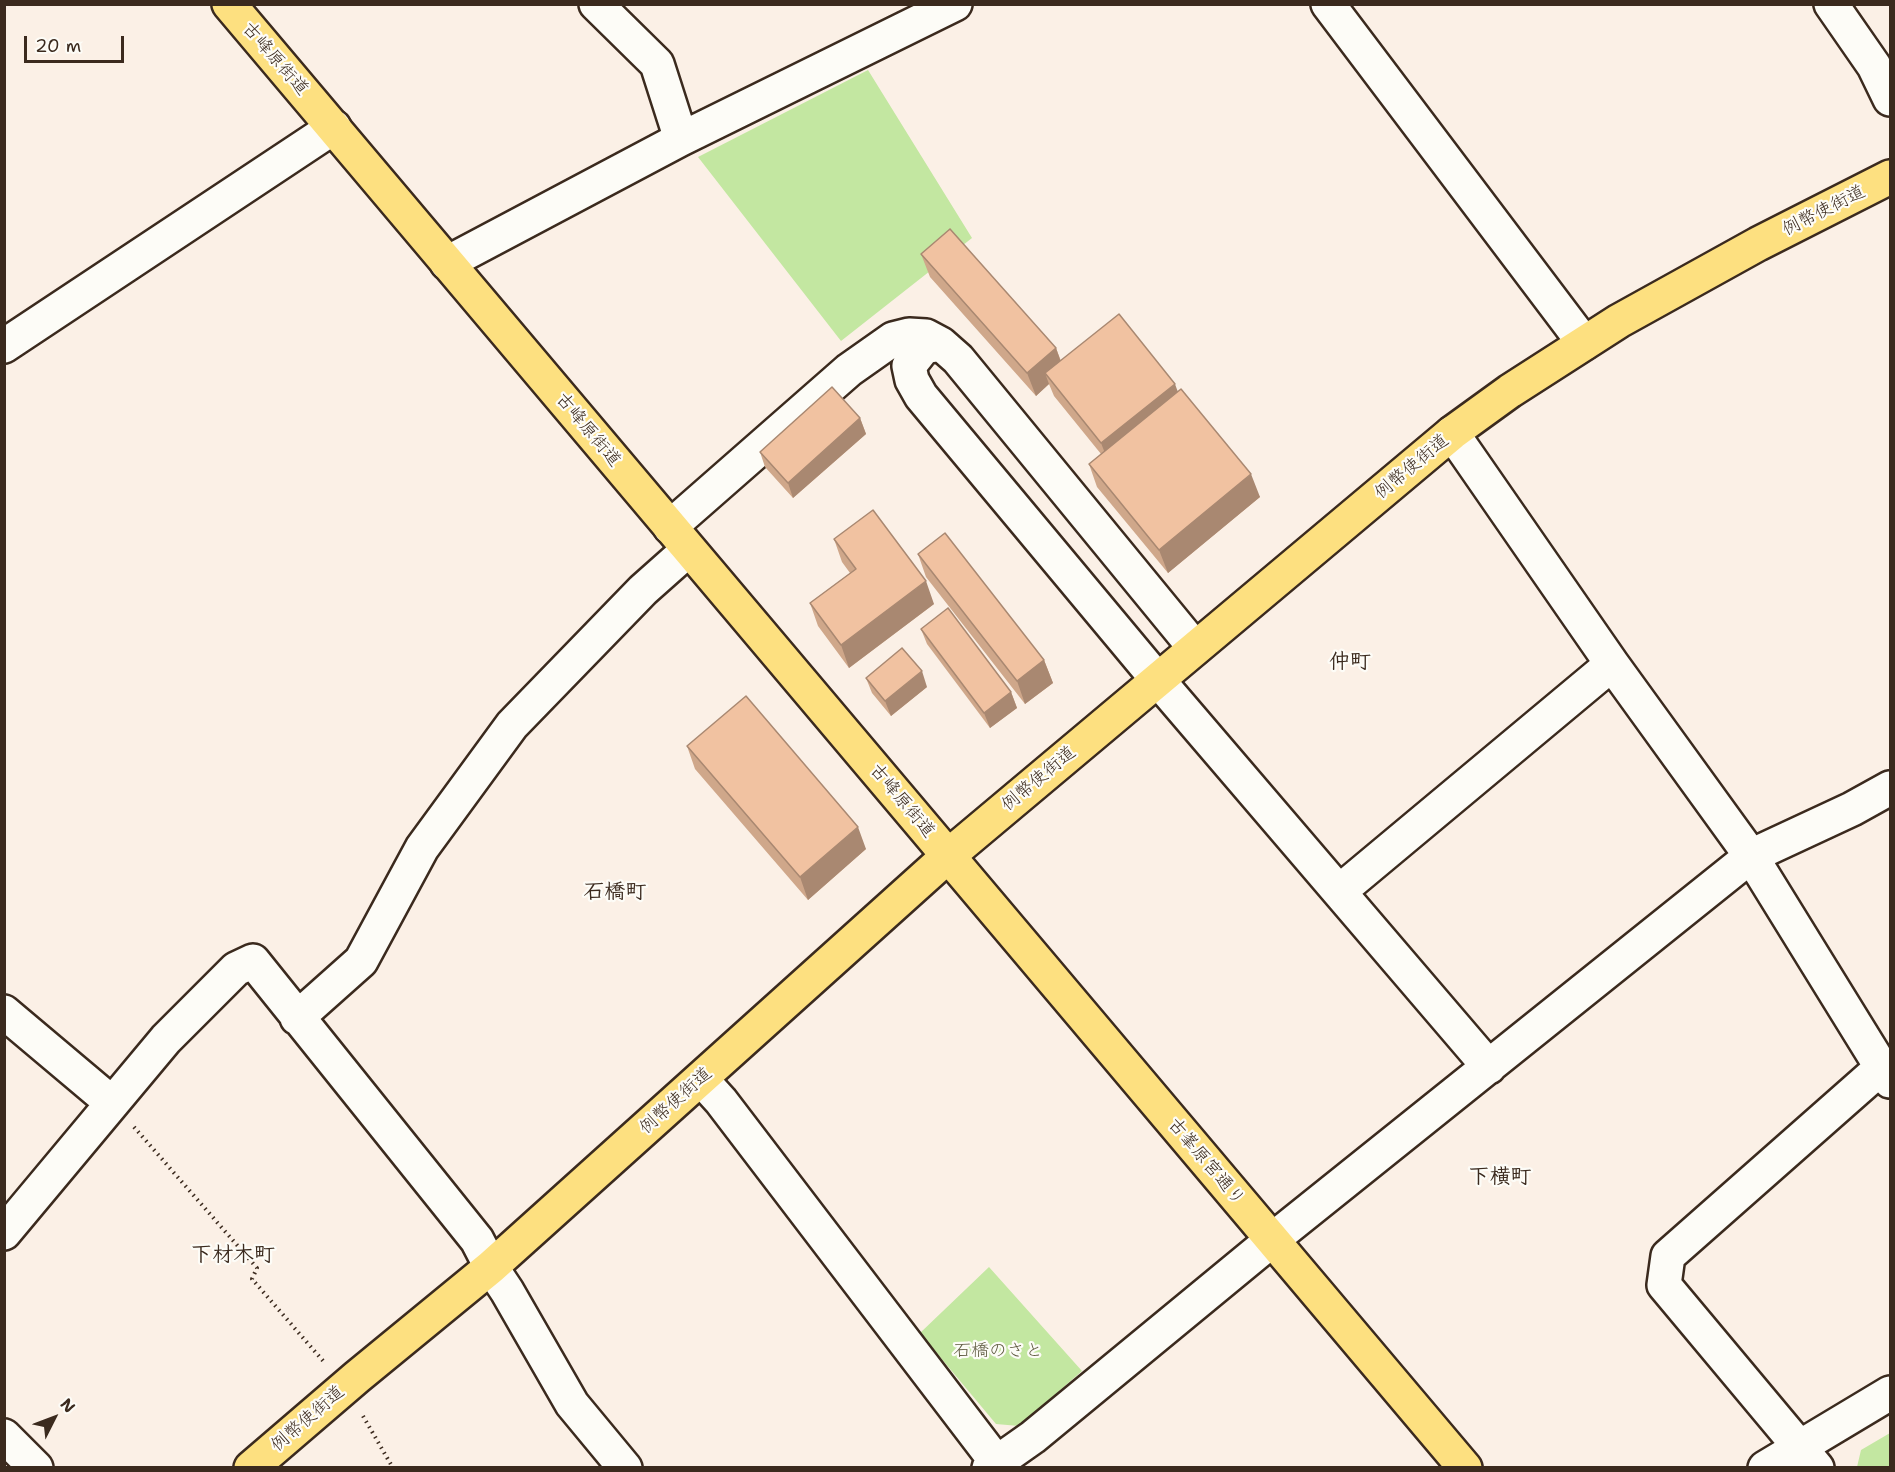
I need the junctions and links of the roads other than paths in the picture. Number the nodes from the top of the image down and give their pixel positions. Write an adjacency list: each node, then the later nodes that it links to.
1 (229, 4): 7 (main road, 古峰原街道)
2 (596, 4): 8 (street)
3 (955, 4): 8 (street)
4 (1328, 4): 11 (street)
5 (1831, 4): 6 (street)
6 (1890, 99)
7 (334, 127): 10 (main road, 古峰原街道); 13 (street)
8 (681, 139): 10 (street)
9 (1890, 177): 11 (main road, 例幣使街道)
10 (447, 263): 15 (main road, 古峰原街道)
11 (1584, 343): 14 (main road, 例幣使街道)
12 (941, 344): 15 (street); 16 (street); 18 (street)
13 (4, 346)
14 (1452, 433): 16 (main road, 例幣使街道); 17 (street)
15 (679, 538): 20 (main road, 古峰原街道); 24 (street)
16 (1196, 648): 18 (main road, 例幣使街道)
17 (1612, 664): 21 (street); 22 (street)
18 (1157, 679): 20 (main road, 例幣使街道); 22 (street)
19 (1890, 788): 21 (street)
20 (948, 855): 27 (main road, 例幣使街道); 30 (main road, 古峯原宮通り)
21 (1751, 856): 25 (street); 26 (street)
22 (1340, 891): 25 (street)
23 (4, 1012): 28 (street)
24 (297, 1018): 28 (street); 31 (street)
25 (1489, 1067): 30 (street)
26 (1886, 1074): 34 (street)
27 (701, 1079): 31 (main road, 例幣使街道); 35 (street)
28 (112, 1103): 29 (street)
29 (4, 1233)
30 (1272, 1240): 35 (street); 39 (main road, 古峯原宮通り)
31 (491, 1267): 37 (main road, 例幣使街道); 38 (street)
32 (1890, 1393): 34 (street)
33 (4, 1436): 36 (street)
34 (1808, 1457): 40 (street)
35 (996, 1466)
36 (36, 1467)
37 (251, 1467)
38 (625, 1467)
39 (1465, 1467)
40 (1765, 1467)

